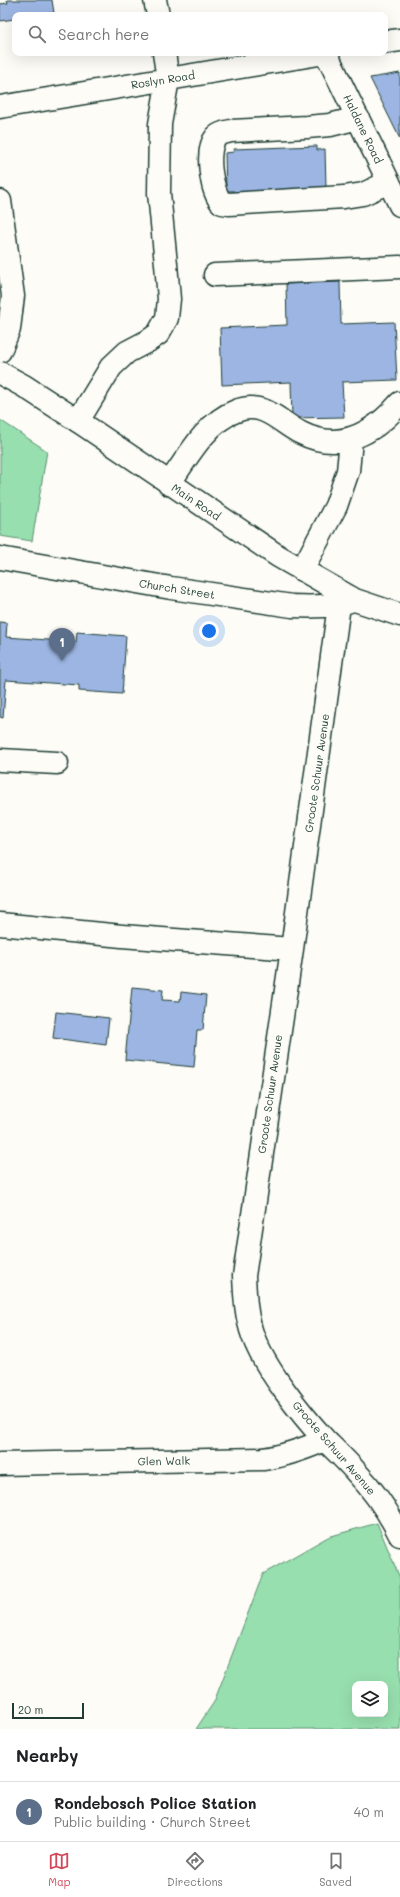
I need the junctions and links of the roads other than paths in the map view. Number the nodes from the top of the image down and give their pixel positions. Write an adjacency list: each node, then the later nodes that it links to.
1 (155, 0): 2 (street)
2 (157, 12)
3 (400, 40): 4 (street)
4 (388, 42)
5 (164, 56): 8 (street)
6 (308, 56): 8 (street, Roslyn Road)
7 (327, 56): 10 (street, Haldane Road)
8 (168, 79): 9 (street, Roslyn Road); 19 (street)
9 (0, 107)
10 (358, 118): 11 (street, Haldane Road); 11 (street)
11 (389, 182): 13 (street, Haldane Road)
12 (0, 201): 16 (street)
13 (400, 204)
14 (400, 269): 15 (street)
15 (215, 275)
16 (0, 351)
17 (0, 373): 19 (street, Main Road)
18 (400, 403): 20 (street)
19 (78, 421): 21 (street, Main Road)
20 (350, 440): 21 (street); 23 (street)
21 (169, 484): 23 (street, Main Road)
22 (0, 558): 24 (street, Church Street)
23 (302, 570): 24 (street, Main Road)
24 (347, 602): 25 (street, Main Road); 29 (street, Groote Schuur Avenue)
25 (400, 615)
26 (0, 760): 27 (street)
27 (57, 763)
28 (0, 924): 29 (street)
29 (292, 949): 30 (street, Groote Schuur Avenue)
30 (325, 1440): 31 (street, Glen Walk); 32 (street, Groote Schuur Avenue)
31 (0, 1464)
32 (400, 1535)

